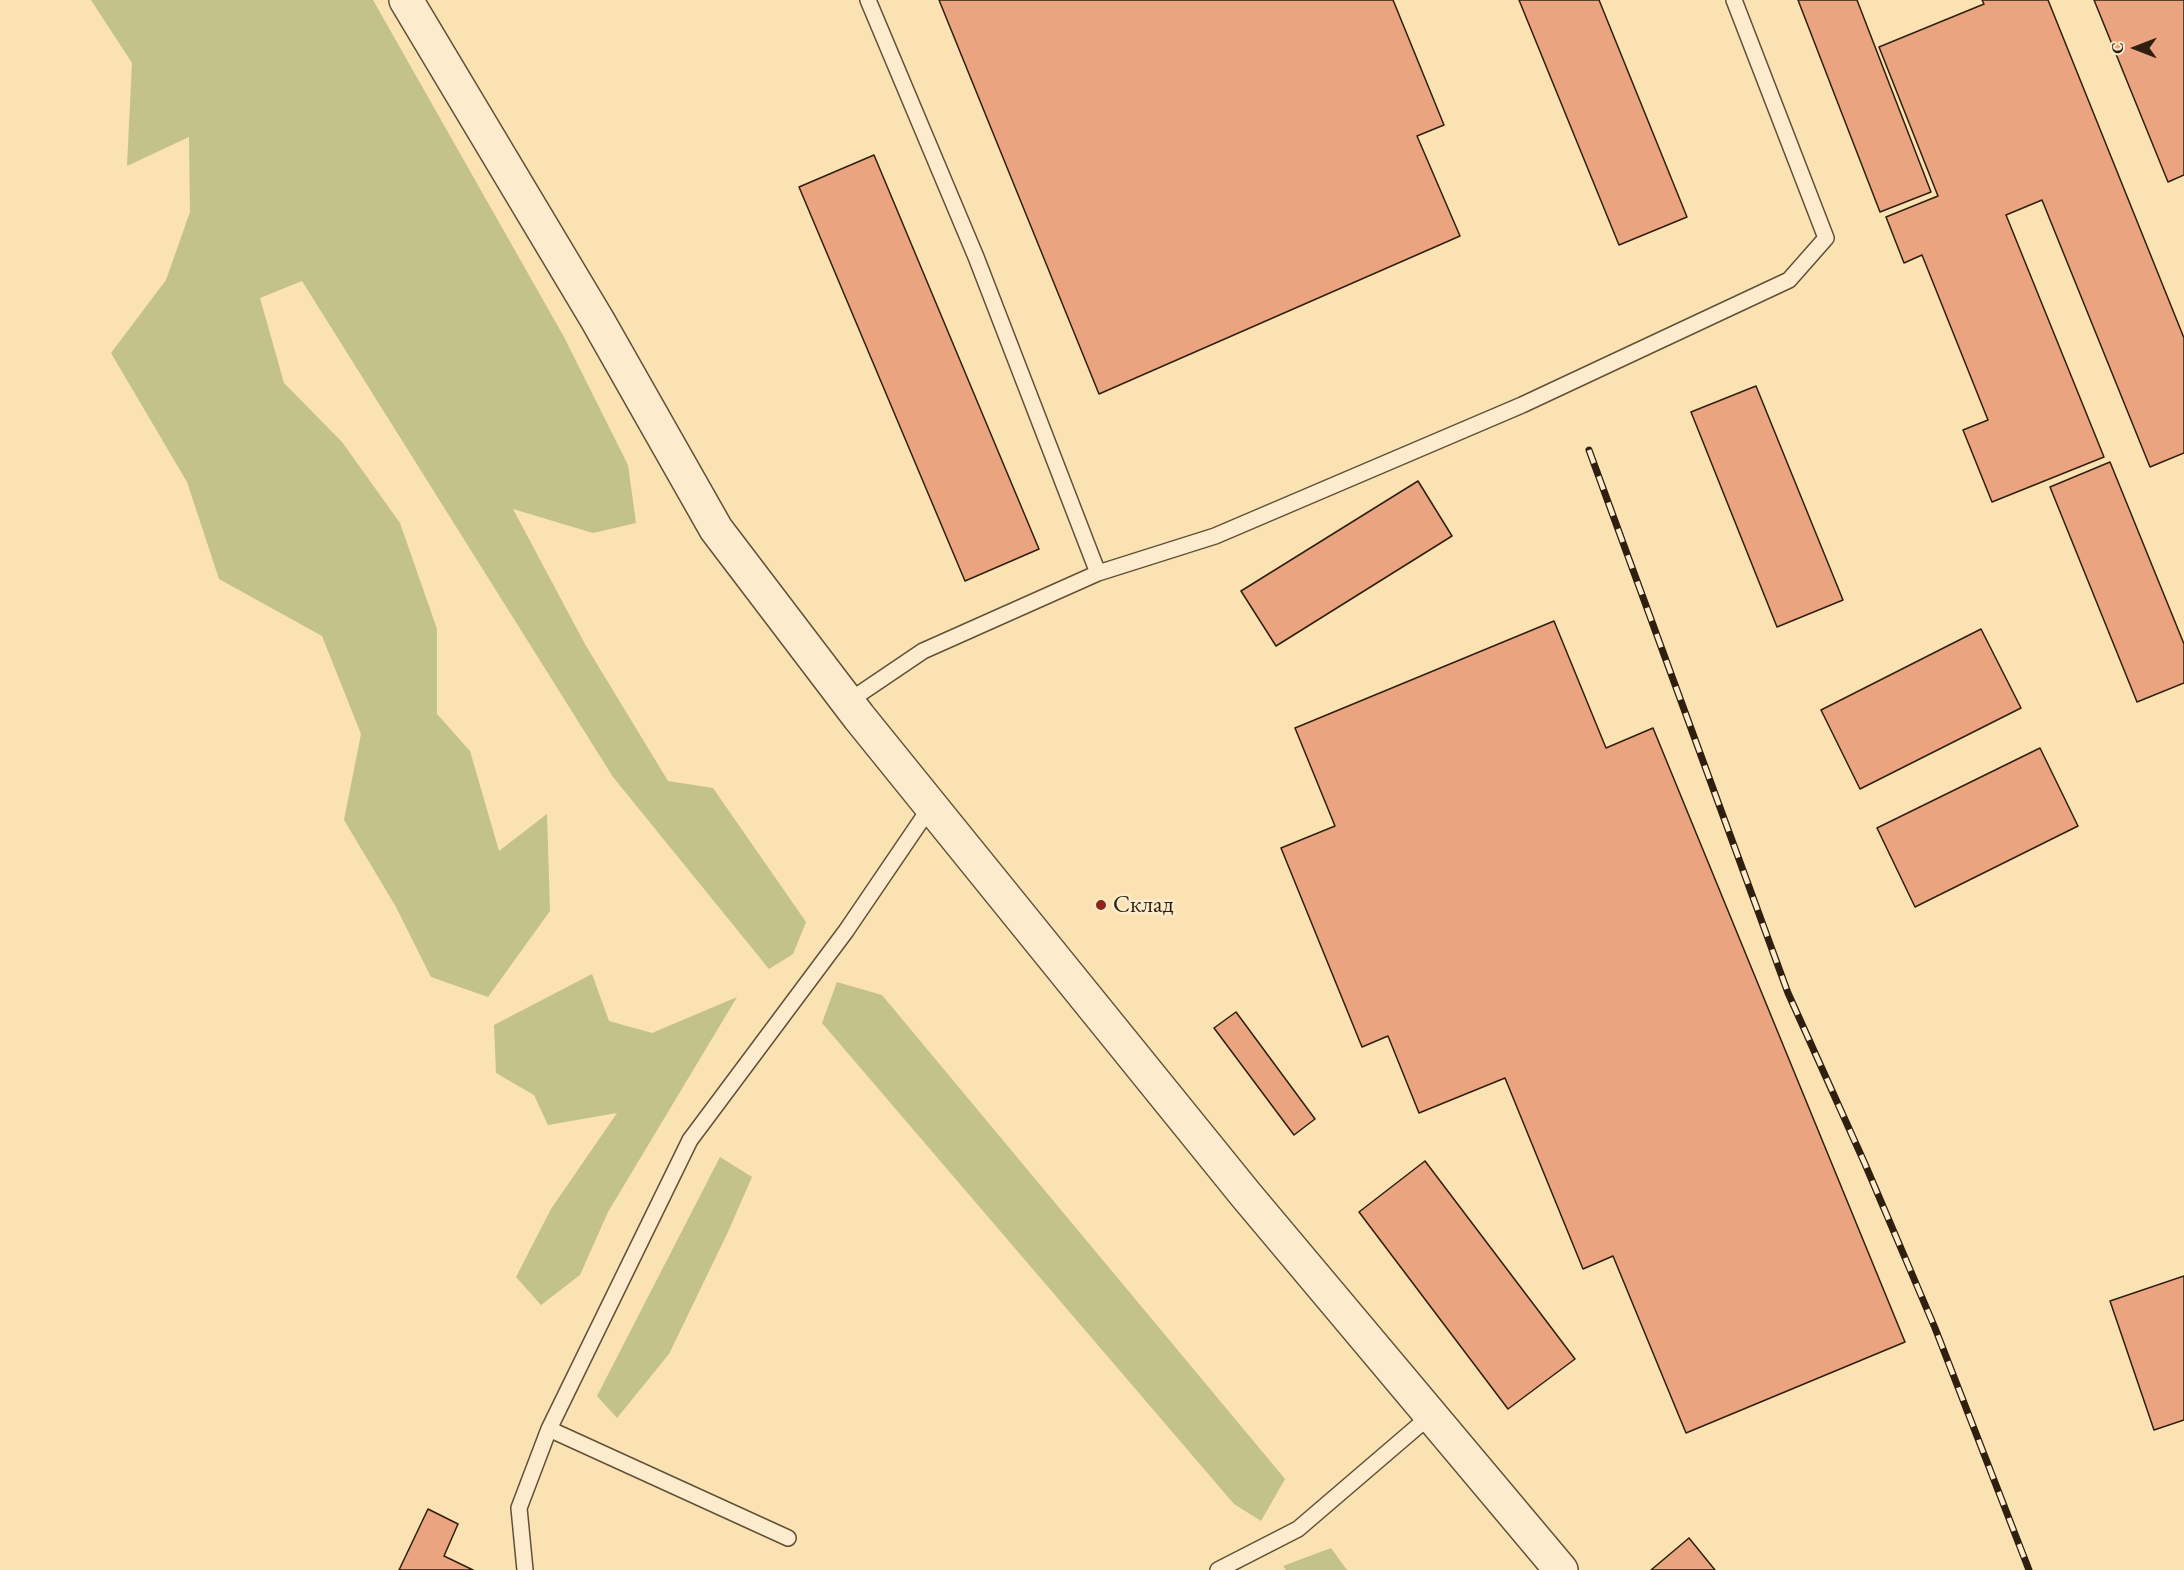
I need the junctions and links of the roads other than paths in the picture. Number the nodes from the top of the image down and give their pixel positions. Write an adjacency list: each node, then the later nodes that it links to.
1 (406, 0): 5 (street)
2 (868, 0): 4 (lane)
3 (1734, 0): 4 (lane)
4 (1098, 573): 5 (lane)
5 (849, 701): 6 (street)
6 (931, 806): 7 (street); 8 (lane)
7 (1431, 1415): 11 (lane); 12 (street)
8 (549, 1429): 9 (lane); 10 (lane)
9 (788, 1538)
10 (525, 1570)
11 (1218, 1570)
12 (1561, 1570)

